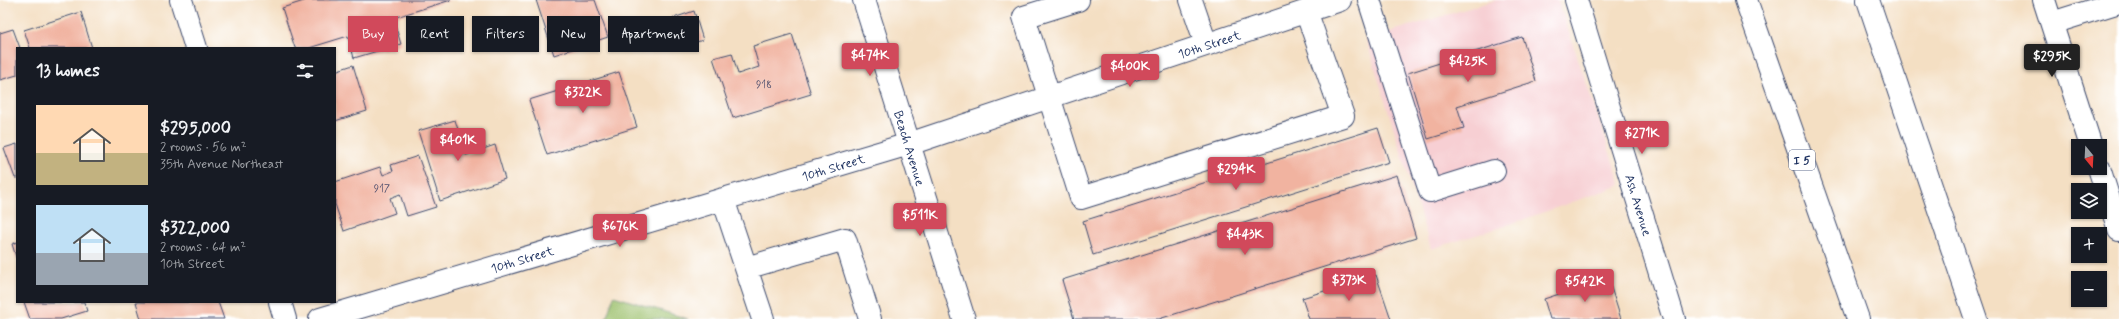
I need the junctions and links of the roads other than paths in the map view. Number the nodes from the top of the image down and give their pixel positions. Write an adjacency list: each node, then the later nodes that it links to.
1 (181, 0): 15 (main road)
2 (864, 0): 18 (main road, Beach Avenue)
3 (1078, 0): 16 (main road)
4 (1191, 0): 14 (main road)
5 (1340, 0): 12 (main road, 10th Street)
6 (1370, 0): 19 (main road)
7 (1576, 0): 30 (main road, Ash Avenue)
8 (1746, 0): 31 (main road, I 5)
9 (1868, 0): 32 (main road)
10 (2044, 0): 13 (main road)
11 (2119, 2): 13 (main road)
12 (1306, 11): 14 (main road, 10th Street); 16 (main road)
13 (2052, 23): 17 (main road)
14 (1206, 44): 16 (main road, 10th Street)
15 (196, 47)
16 (1050, 96): 18 (main road, 10th Street)
17 (2090, 139)
18 (909, 144): 21 (main road, 10th Street); 29 (main road, Beach Avenue)
19 (1494, 171)
20 (2101, 175): 22 (main road)
21 (723, 199): 23 (main road); 26 (main road, 10th Street)
22 (2119, 230)
23 (746, 268): 27 (main road); 28 (main road)
24 (280, 303): 25 (main road)
25 (285, 319)
26 (320, 319)
27 (763, 319)
28 (870, 319)
29 (964, 319)
30 (1674, 319)
31 (1858, 319)
32 (1976, 319)

